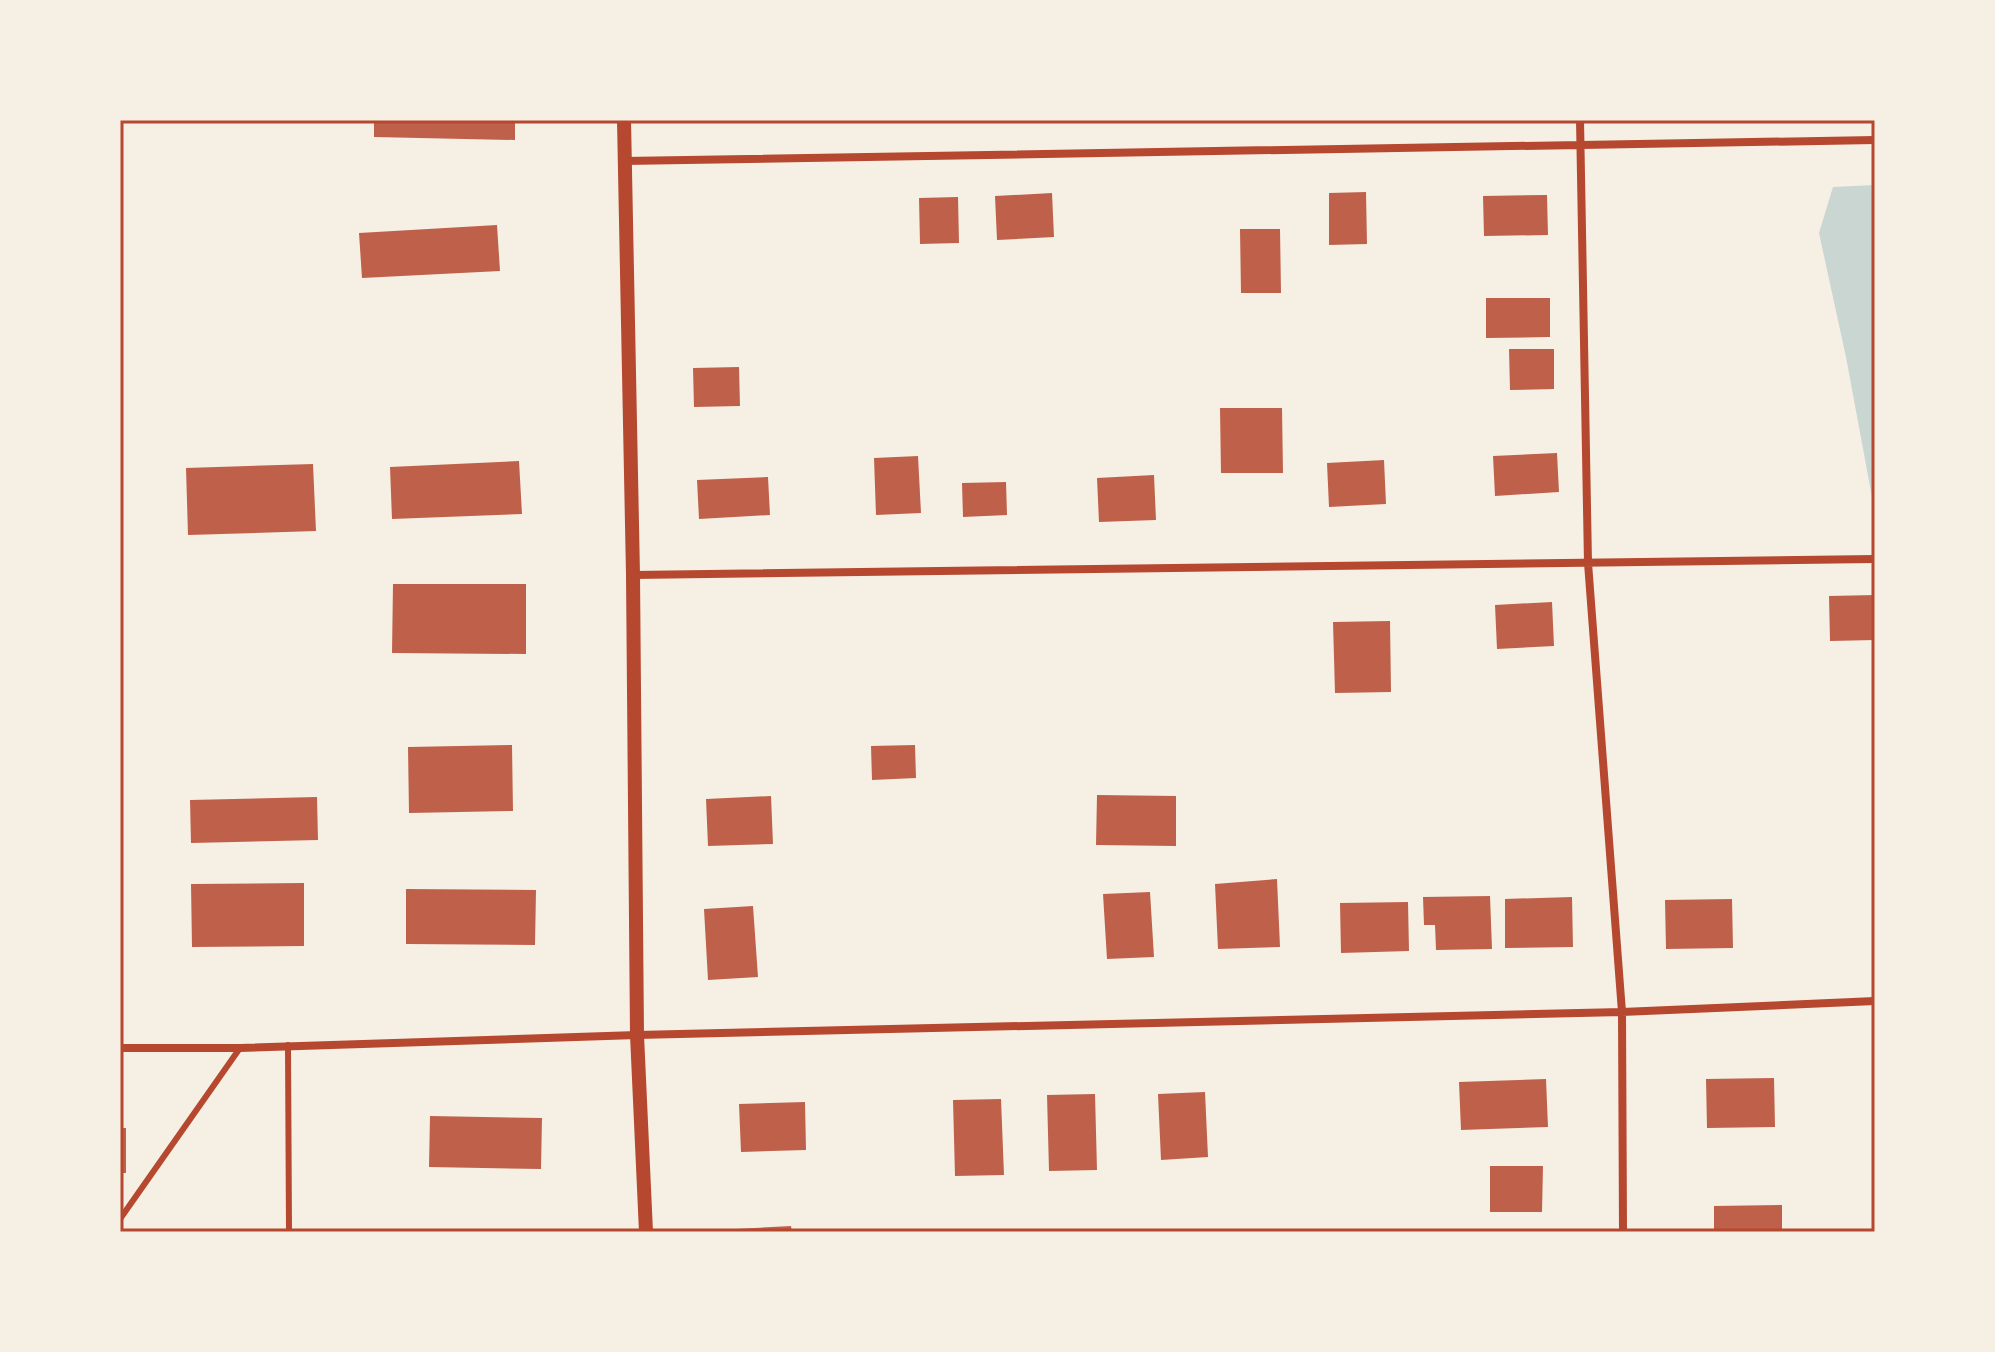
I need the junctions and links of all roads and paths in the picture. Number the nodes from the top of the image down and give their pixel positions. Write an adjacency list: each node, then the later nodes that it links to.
1 (624, 120): 5 (street)
2 (1580, 120): 4 (street)
3 (1875, 140): 4 (street)
4 (1579, 146): 5 (street); 7 (street)
5 (624, 161): 8 (street)
6 (1875, 559): 7 (street)
7 (1588, 563): 8 (street); 10 (street)
8 (633, 575): 11 (street)
9 (1875, 1001): 10 (street)
10 (1622, 1012): 11 (street); 18 (street)
11 (637, 1035): 12 (street); 17 (street)
12 (288, 1045): 14 (street); 16 (lane)
13 (120, 1048): 14 (street)
14 (240, 1048): 15 (lane)
15 (120, 1219)
16 (289, 1232)
17 (646, 1232)
18 (1623, 1232)

